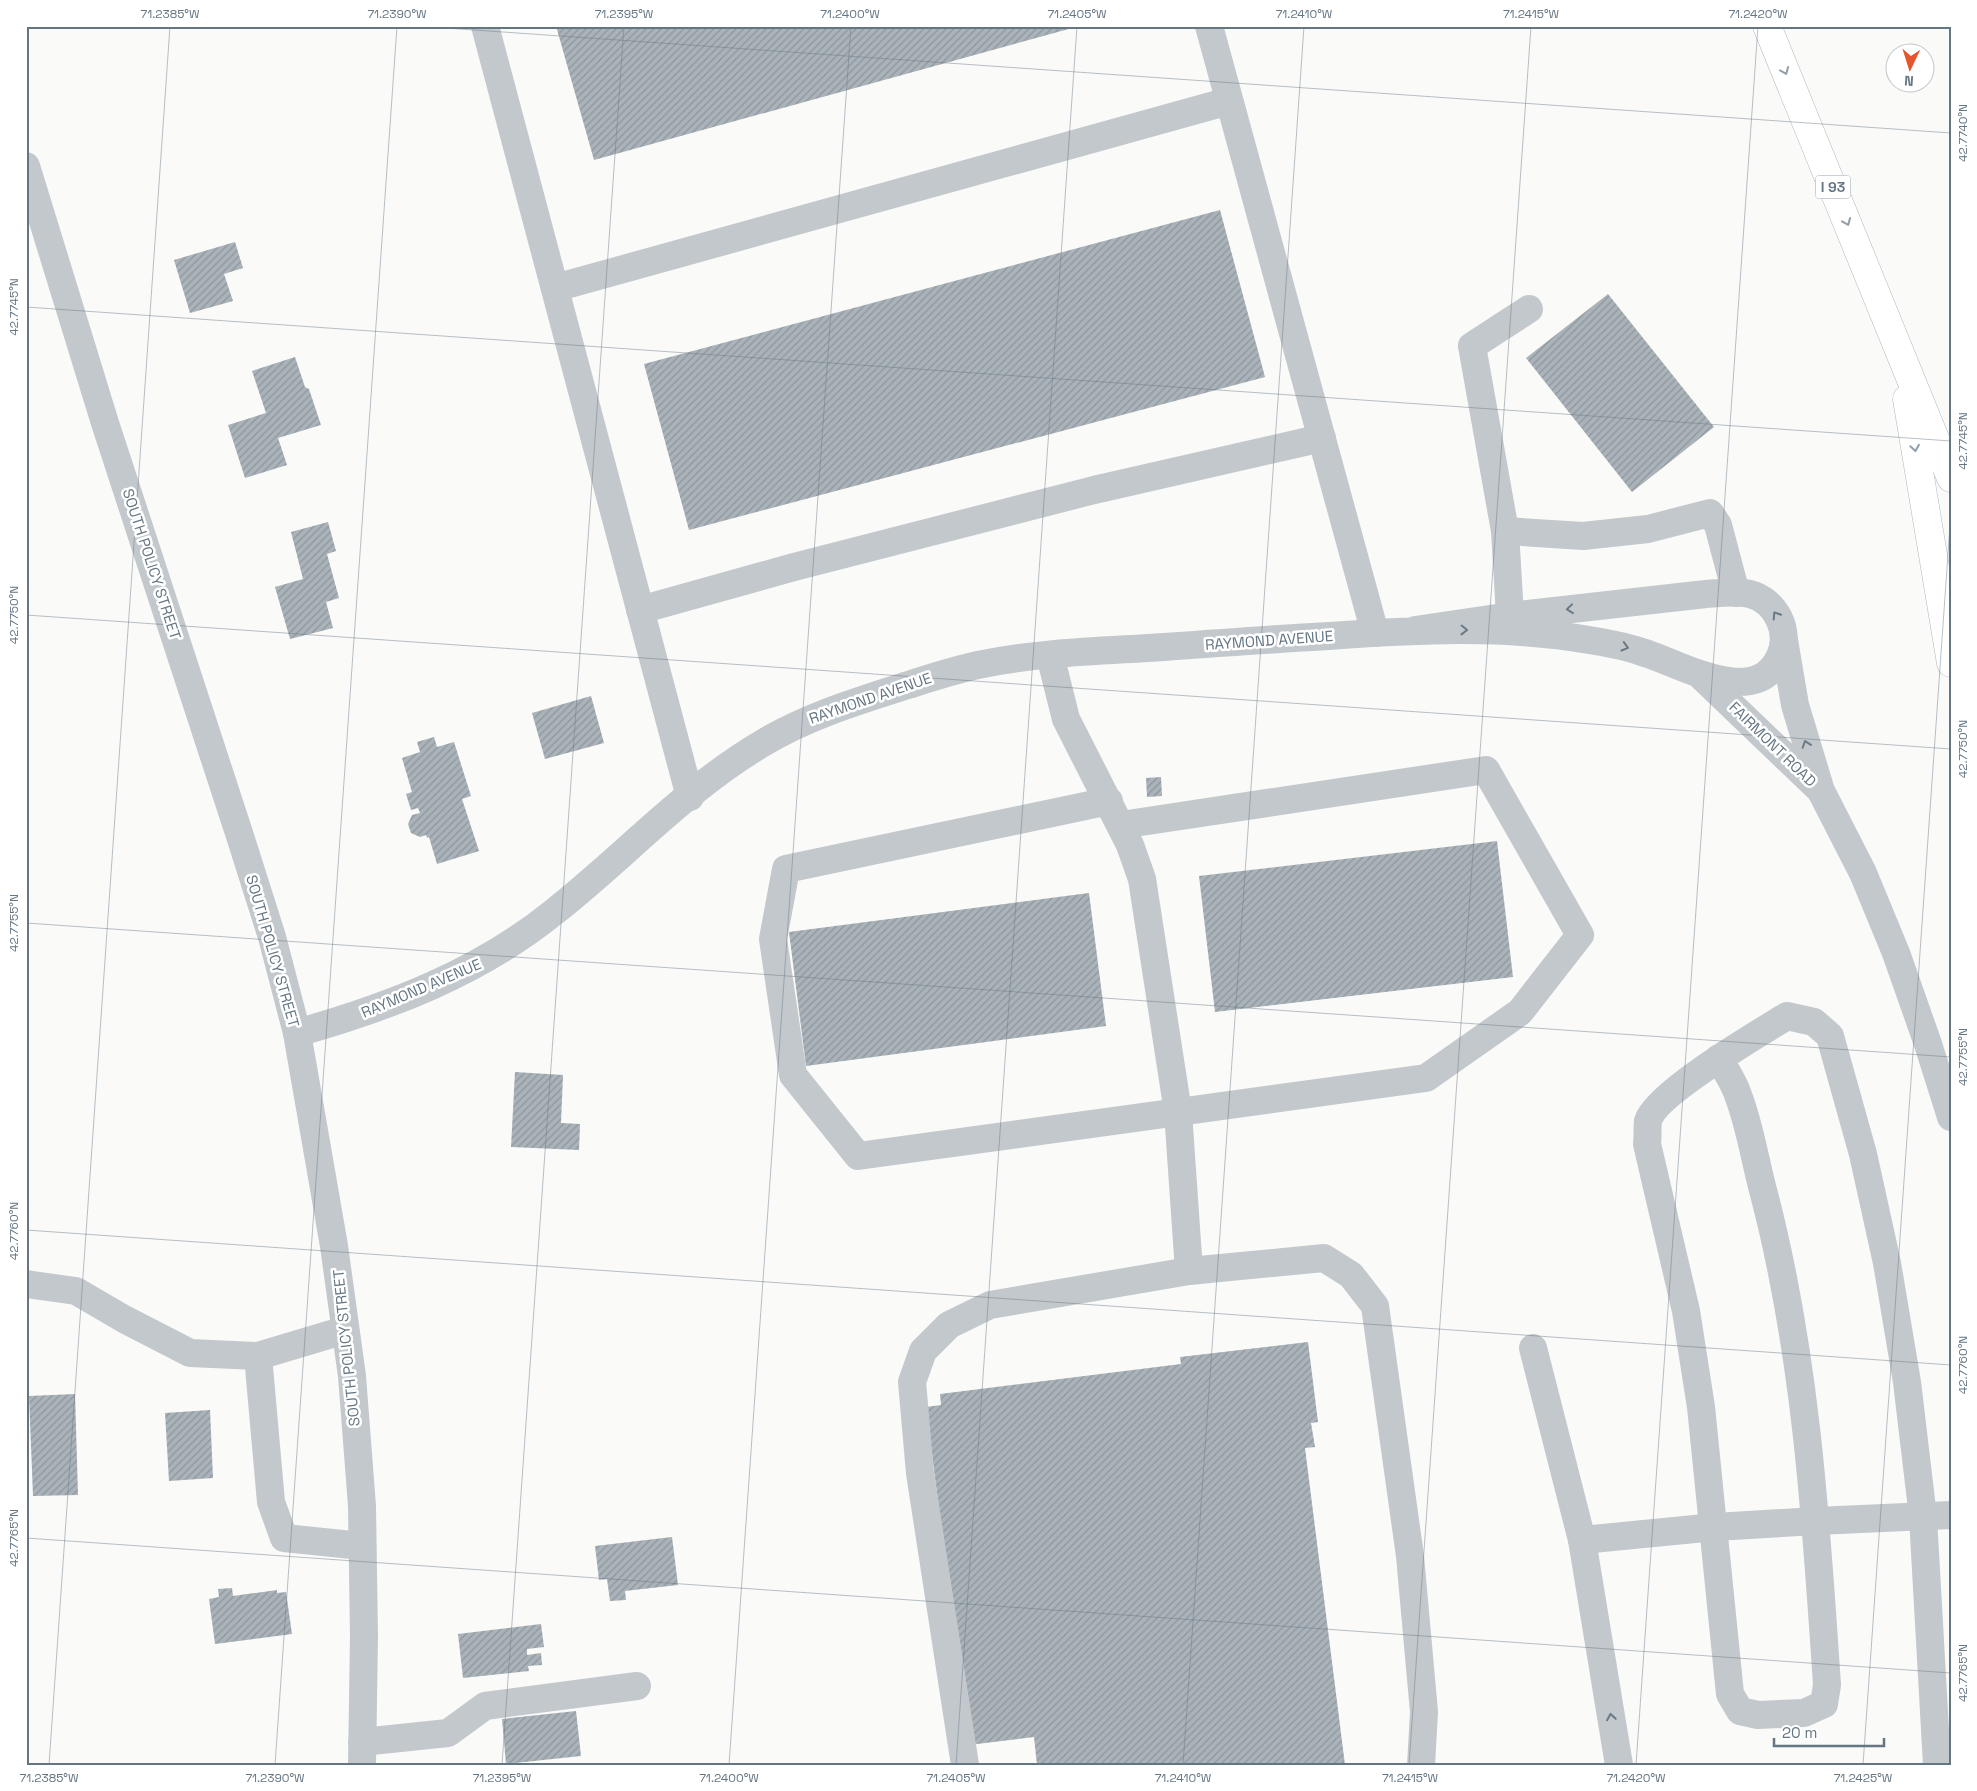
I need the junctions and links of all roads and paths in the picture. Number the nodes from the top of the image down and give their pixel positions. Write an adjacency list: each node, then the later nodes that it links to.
1 (485, 26): 6 (street)
2 (1209, 26): 4 (street)
3 (1767, 26): 8 (highway, I 93, one-way to 8)
4 (1229, 101): 6 (street); 9 (street)
5 (26, 166): 25 (street, SOUTH POLICY STREET)
6 (555, 288): 13 (street)
7 (1529, 309): 11 (street)
8 (1898, 348): 10 (highway, I 93); 19 (highway, one-way to 19)
9 (1322, 438): 13 (street); 16 (street)
10 (1951, 478)
11 (1505, 531): 12 (street); 14 (street)
12 (1736, 593): 14 (street, RAYMOND AVENUE, one-way to 14); 17 (street, RAYMOND AVENUE, one-way to 12)
13 (640, 610): 22 (street)
14 (1510, 616): 15 (street, RAYMOND AVENUE)
15 (1415, 630): 16 (street, RAYMOND AVENUE); 20 (street, RAYMOND AVENUE, one-way to 20)
16 (1375, 633): 18 (street, RAYMOND AVENUE)
17 (1784, 640): 20 (street, RAYMOND AVENUE); 21 (street, FAIRMONT ROAD, one-way to 17)
18 (1050, 656): 22 (street, RAYMOND AVENUE); 23 (street)
19 (1951, 663)
20 (1698, 673): 21 (street, FAIRMONT ROAD)
21 (1821, 791): 28 (street)
22 (690, 796): 25 (street, RAYMOND AVENUE)
23 (1109, 801): 24 (street); 27 (street)
24 (1121, 826): 27 (street); 27 (street)
25 (297, 1033): 31 (street, SOUTH POLICY STREET)
26 (1719, 1058): 35 (street); 36 (street); 37 (street)
27 (1178, 1112): 29 (street)
28 (1951, 1118)
29 (1189, 1271): 42 (street); 43 (street)
30 (26, 1284): 33 (street)
31 (345, 1330): 33 (street); 39 (street, SOUTH POLICY STREET)
32 (1533, 1348): 38 (street)
33 (258, 1356): 39 (street)
34 (1951, 1516): 35 (street)
35 (1923, 1517): 36 (street); 45 (street)
36 (1816, 1521): 37 (street); 37 (street)
37 (1715, 1527): 38 (street)
38 (1582, 1540): 44 (street, one-way to 38)
39 (362, 1546): 41 (street, SOUTH POLICY STREET)
40 (637, 1686): 41 (street)
41 (362, 1754)
42 (964, 1765)
43 (1421, 1765)
44 (1619, 1765)
45 (1937, 1765)

